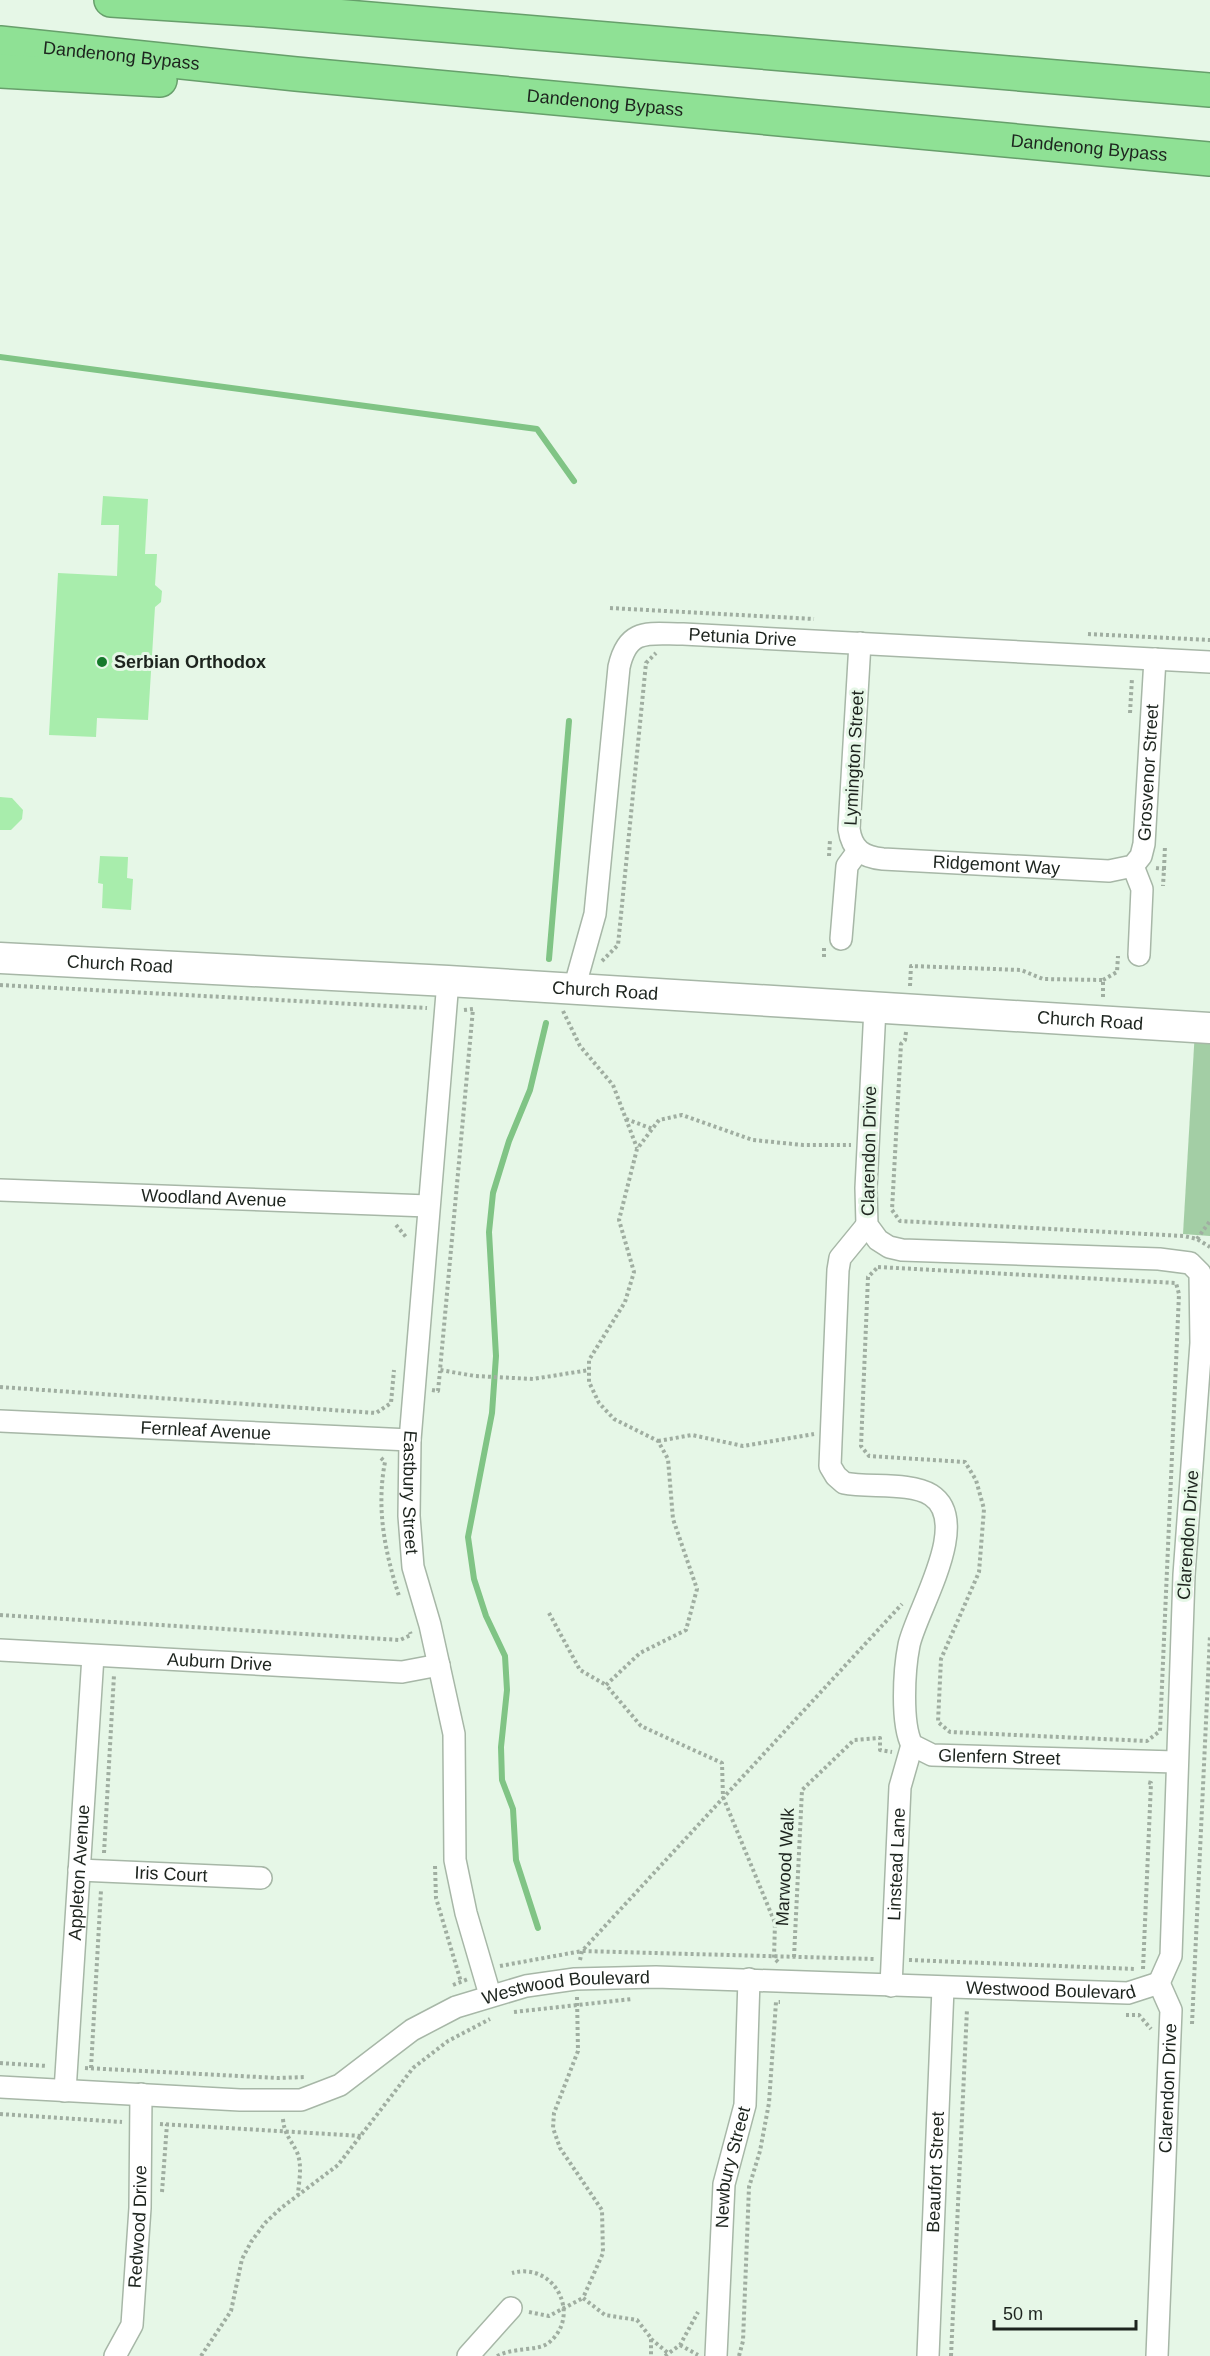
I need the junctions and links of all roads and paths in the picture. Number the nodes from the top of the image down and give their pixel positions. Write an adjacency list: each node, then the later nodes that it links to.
1 (111, 0): 5 (highway)
2 (0, 43): 4 (highway, Dandenong Bypass)
3 (0, 70): 4 (highway)
4 (296, 74): 6 (highway, Dandenong Bypass)
5 (1210, 90)
6 (1210, 159)
7 (610, 608): 8 (path)
8 (819, 619)
9 (1080, 633): 10 (path)
10 (1210, 640)
11 (860, 643): 13 (street, Petunia Drive); 16 (street, Lymington Street); 24 (street, Petunia Drive)
12 (664, 653): 24 (path)
13 (1155, 659): 14 (street, Petunia Drive); 18 (street, Grosvenor Street)
14 (1210, 662)
15 (830, 839): 17 (path)
16 (858, 851): 18 (street, Ridgemont Way); 19 (street, Lymington Street)
17 (829, 859)
18 (1133, 866): 20 (street, Grosvenor Street)
19 (833, 942): 21 (path)
20 (1139, 955)
21 (824, 957)
22 (0, 958): 25 (main road, Church Road)
23 (0, 986): 25 (path)
24 (574, 989): 25 (main road, Church Road); 26 (main road, Church Road); 29 (path)
25 (447, 995): 34 (street, Eastbury Street); 43 (path)
26 (875, 1008): 27 (main road, Church Road); 31 (street, Clarendon Drive)
27 (908, 1010): 28 (main road, Church Road); 38 (path)
28 (1210, 1028)
29 (626, 1119): 30 (path); 32 (path)
30 (653, 1129): 31 (path); 32 (path)
31 (868, 1145): 37 (street, Clarendon Drive)
32 (637, 1149): 43 (path)
33 (0, 1190): 34 (street, Woodland Avenue)
34 (428, 1206): 47 (street, Eastbury Street)
35 (1210, 1221): 38 (path)
36 (398, 1225): 39 (path)
37 (867, 1225): 46 (street); 61 (street, Clarendon Drive)
38 (1197, 1239): 40 (path)
39 (405, 1246)
40 (1210, 1247)
41 (878, 1267): 41 (path)
42 (395, 1359): 44 (path)
43 (589, 1370): 48 (path)
44 (0, 1388)
45 (0, 1421): 47 (street, Fernleaf Avenue)
46 (831, 1431): 48 (path); 60 (street)
47 (410, 1440): 58 (street, Eastbury Street)
48 (658, 1441): 59 (path)
49 (376, 1451): 51 (path)
50 (908, 1597): 63 (path)
51 (401, 1603)
52 (549, 1613): 59 (path)
53 (0, 1615): 54 (path)
54 (408, 1624)
55 (1210, 1635): 88 (path)
56 (0, 1650): 57 (street, Auburn Drive)
57 (93, 1656): 58 (street, Auburn Drive); 64 (street, Appleton Avenue)
58 (439, 1665): 70 (street, Eastbury Street)
59 (606, 1685): 63 (path)
60 (912, 1745): 61 (street, Glenfern Street); 68 (path, Marwood Walk); 69 (street, Linstead Lane)
61 (1176, 1762): 74 (street, Clarendon Drive)
62 (1139, 1782): 69 (path)
63 (723, 1797): 66 (path); 67 (path)
64 (80, 1870): 65 (street, Iris Court); 90 (street, Appleton Avenue)
65 (261, 1878)
66 (582, 1951): 67 (path); 70 (path); 71 (path)
67 (774, 1954): 68 (path); 73 (path)
68 (794, 1955): 69 (path); 73 (path, Marwood Walk)
69 (892, 1960): 75 (street, Linstead Lane)
70 (483, 1973): 76 (path); 77 (street, Eastbury Street)
71 (575, 1979): 72 (street, Westwood Boulevard); 77 (street, Westwood Boulevard); 81 (path)
72 (749, 1979): 73 (street, Westwood Boulevard); 114 (street, Newbury Street)
73 (793, 1982): 75 (street, Westwood Boulevard)
74 (1159, 1983): 78 (street, Westwood Boulevard); 118 (street, Clarendon Drive)
75 (891, 1986): 78 (street, Westwood Boulevard)
76 (443, 1989)
77 (490, 1995): 95 (street, Westwood Boulevard)
78 (942, 1998): 82 (path); 116 (street, Beaufort Street)
79 (633, 1999): 81 (path)
80 (787, 2002): 115 (path)
81 (579, 2005): 84 (path); 102 (path)
82 (967, 2009): 83 (path); 117 (path)
83 (978, 2009)
84 (504, 2014)
85 (1116, 2014): 87 (path)
86 (497, 2016): 99 (path)
87 (1151, 2026)
88 (1192, 2027)
89 (0, 2063): 90 (path)
90 (67, 2067): 91 (path); 93 (street, Appleton Avenue)
91 (307, 2077)
92 (0, 2087): 93 (street, Westwood Boulevard)
93 (65, 2091): 94 (street, Westwood Boulevard)
94 (141, 2094): 95 (street, Westwood Boulevard); 97 (street, Redwood Drive)
95 (282, 2101): 98 (path)
96 (0, 2114): 97 (path)
97 (139, 2123): 98 (path); 108 (street, Redwood Drive)
98 (284, 2131): 99 (path); 100 (path)
99 (363, 2136): 100 (path)
100 (298, 2195): 109 (path)
101 (512, 2273): 104 (path)
102 (583, 2298): 104 (path); 105 (path)
103 (511, 2308): 104 (path); 110 (street)
104 (563, 2308): 111 (path)
105 (651, 2338): 107 (path); 112 (path)
106 (680, 2345): 113 (path)
107 (668, 2354)
108 (115, 2356)
109 (201, 2356)
110 (468, 2356)
111 (497, 2356)
112 (651, 2356)
113 (700, 2356)
114 (716, 2356)
115 (739, 2356)
116 (928, 2356)
117 (951, 2356)
118 (1157, 2356)

